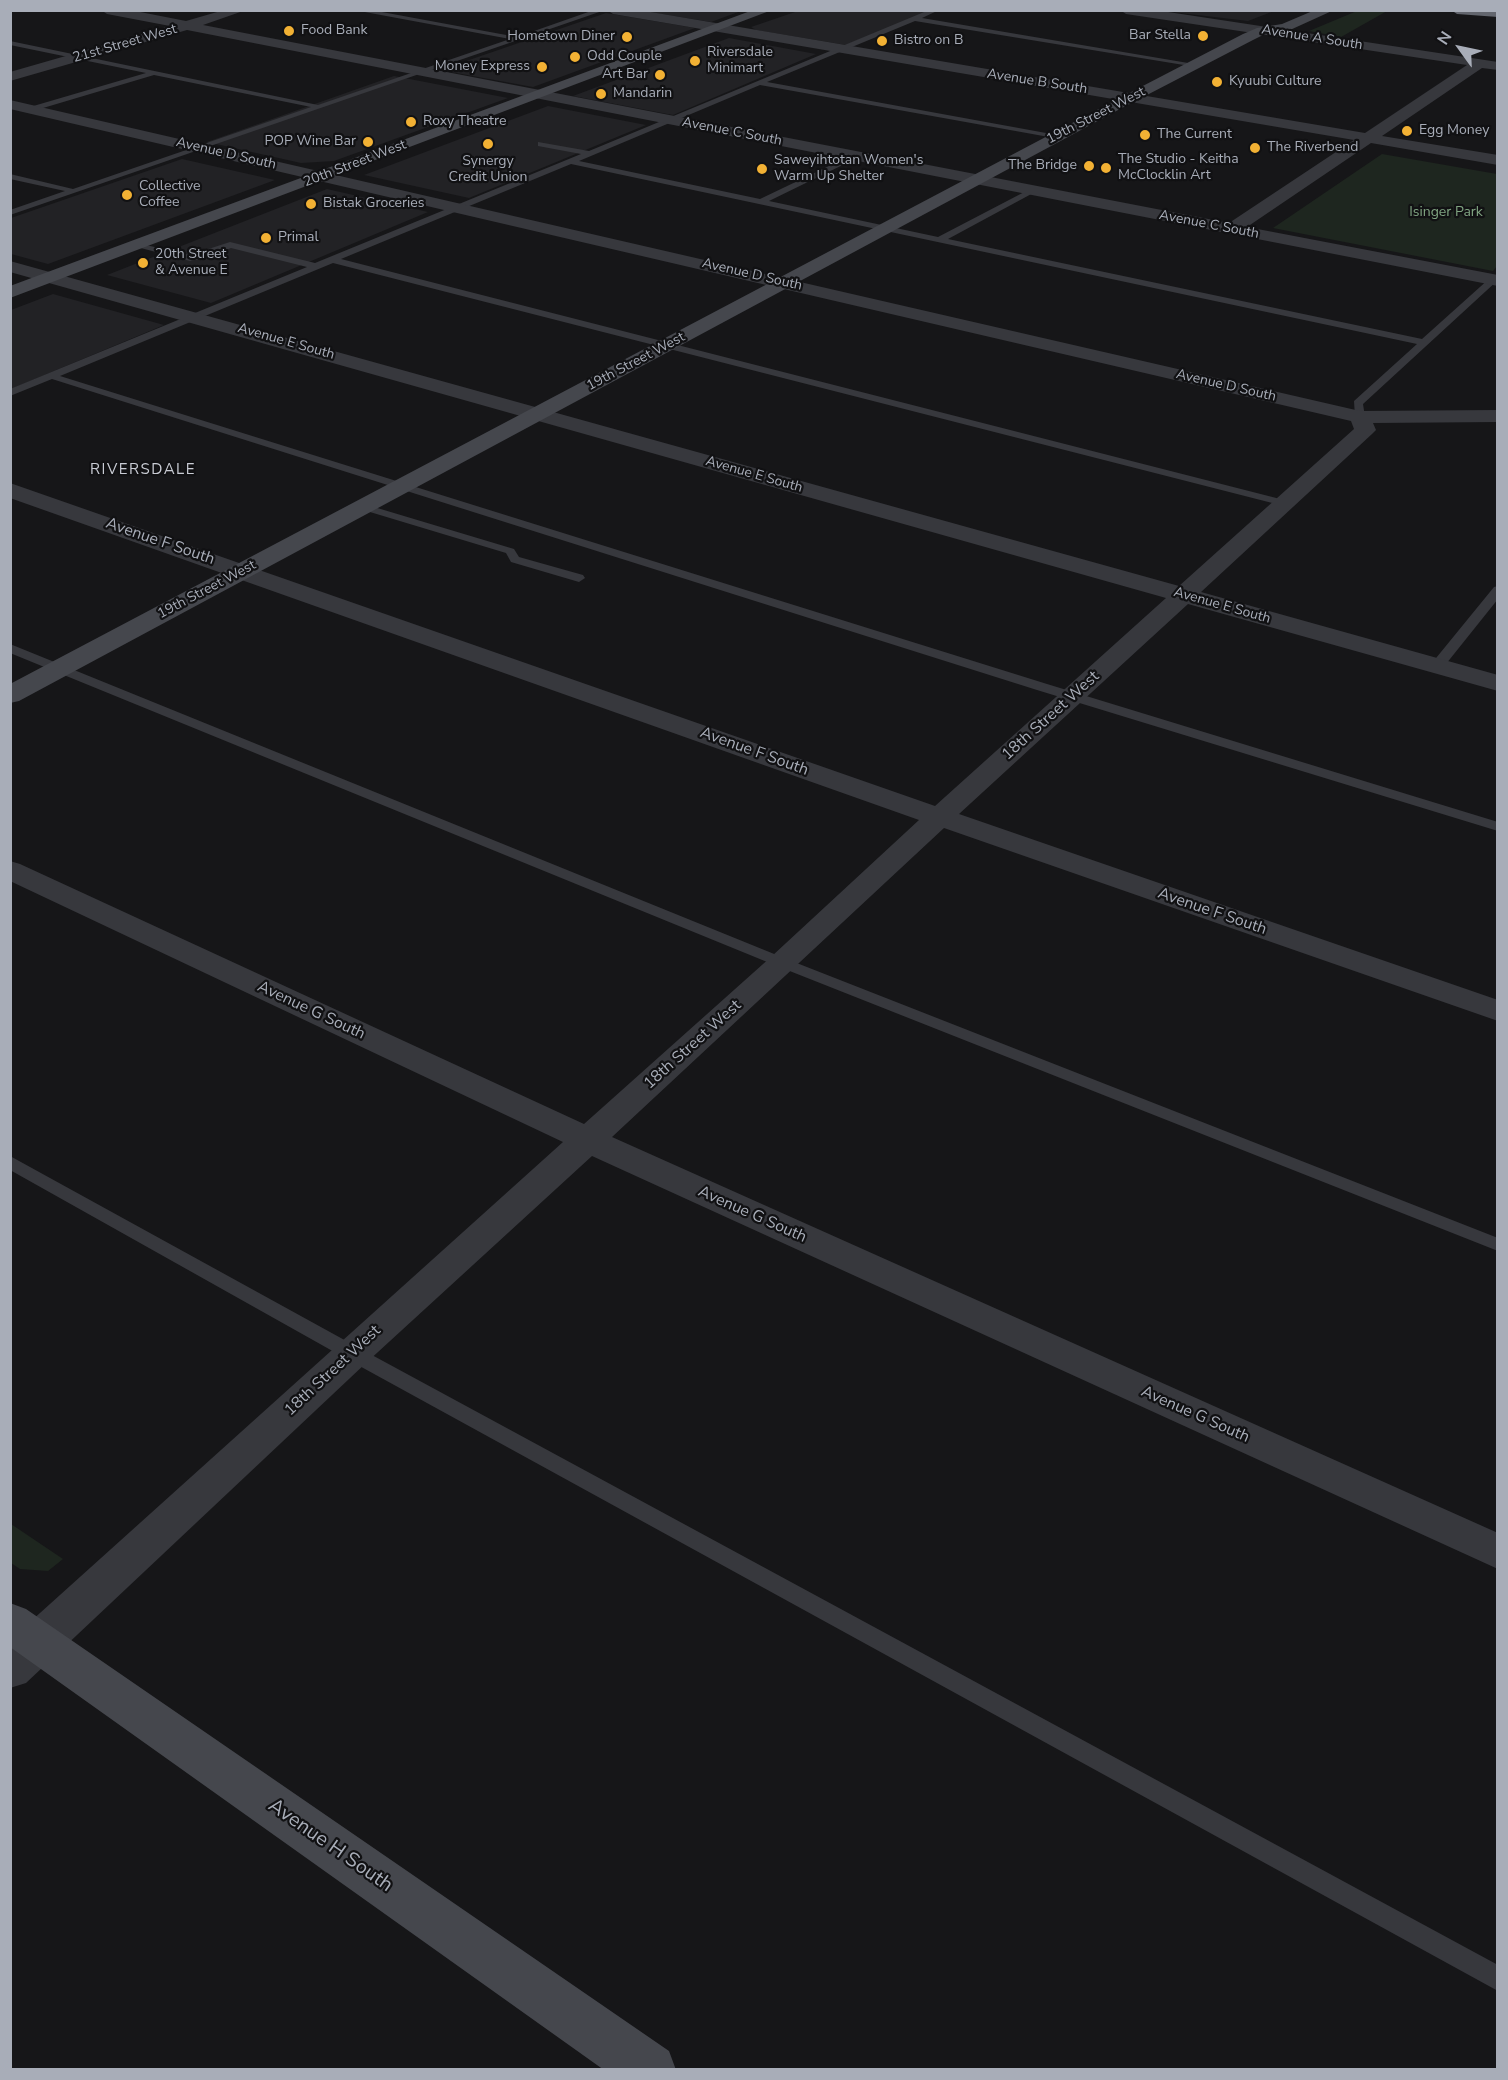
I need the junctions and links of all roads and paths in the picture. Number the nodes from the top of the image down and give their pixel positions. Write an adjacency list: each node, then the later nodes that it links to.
1 (107, 10): 14 (street, Avenue C South)
2 (240, 10): 14 (street, 21st Street West)
3 (357, 10): 17 (lane)
4 (602, 10): 17 (lane)
5 (613, 10): 15 (street, Avenue B South)
6 (766, 10): 15 (street, 20th Street West)
7 (936, 10): 13 (lane)
8 (1126, 10): 16 (street, Avenue A South)
9 (1299, 10): 16 (street)
10 (1328, 10): 16 (street)
11 (1457, 10): 12 (highway)
12 (1497, 13)
13 (916, 19): 19 (lane); 22 (lane)
14 (186, 26): 20 (street, 21st Street West); 24 (street, Avenue C South)
15 (718, 28): 19 (street, Avenue B South); 28 (street, 20th Street West)
16 (1262, 31): 21 (street, Avenue A South); 22 (street, 19th Street West)
17 (517, 39): 24 (lane)
18 (10, 43): 20 (lane)
19 (840, 49): 27 (lane); 29 (street, Avenue B South)
20 (79, 57): 25 (lane); 26 (street, 21st Street West)
21 (1480, 63): 23 (street, Avenue A South); 35 (street)
22 (1196, 65): 29 (street, 19th Street West)
23 (1497, 66)
24 (421, 71): 28 (street, Avenue C South); 31 (lane)
25 (154, 72): 31 (lane); 32 (lane)
26 (10, 77)
27 (758, 83): 33 (lane); 34 (lane)
28 (540, 94): 33 (street, Avenue C South); 43 (street, 20th Street West)
29 (1131, 98): 34 (street, 19th Street West); 35 (street, Avenue B South)
30 (10, 104): 32 (street, Avenue D South)
31 (317, 107): 37 (lane)
32 (33, 110): 37 (street, Avenue D South)
33 (668, 120): 38 (lane); 39 (street, Avenue C South)
34 (1057, 137): 44 (street, 19th Street West)
35 (1368, 138): 40 (street, Avenue B South); 51 (street)
36 (542, 144): 38 (lane)
37 (201, 147): 43 (street, Avenue D South); 46 (lane)
38 (588, 153): 41 (lane)
39 (854, 156): 44 (street, Avenue C South); 47 (lane)
40 (1497, 160)
41 (569, 161): 47 (lane); 48 (lane)
42 (10, 176): 46 (lane)
43 (322, 176): 48 (street, Avenue D South); 53 (street, 20th Street West)
44 (977, 180): 45 (street, Avenue C South); 50 (street, 19th Street West)
45 (1032, 190): 51 (street, Avenue C South); 52 (lane)
46 (74, 191): 49 (lane)
47 (760, 202): 50 (lane)
48 (456, 207): 54 (lane); 58 (street, Avenue D South)
49 (10, 213)
50 (885, 228): 52 (lane); 58 (street, 19th Street West)
51 (1232, 229): 59 (street, Avenue C South)
52 (939, 240): 62 (lane)
53 (140, 245): 56 (lane); 57 (street, 20th Street West)
54 (330, 259): 56 (lane); 63 (lane)
55 (10, 266): 57 (street, Avenue E South)
56 (315, 266): 61 (lane)
57 (53, 278): 60 (street, 20th Street West); 61 (street, Avenue E South)
58 (784, 283): 63 (street, 19th Street West); 68 (street, Avenue D South)
59 (1490, 287): 62 (lane)
60 (10, 293)
61 (193, 315): 64 (lane); 66 (street, Avenue E South)
62 (1422, 342): 68 (lane)
63 (669, 344): 66 (street, 19th Street West); 71 (lane)
64 (51, 376): 65 (lane); 69 (lane)
65 (10, 393)
66 (537, 415): 69 (street, 19th Street West); 76 (street, Avenue E South)
67 (1497, 416): 68 (street, Avenue D South)
68 (1360, 417): 71 (street, 18th Street West)
69 (401, 487): 72 (street, 19th Street West); 82 (lane)
70 (10, 490): 73 (street, Avenue F South)
71 (1284, 503): 76 (street, 18th Street West)
72 (364, 507): 73 (street, 19th Street West); 74 (lane)
73 (243, 571): 79 (street, 19th Street West); 83 (street, Avenue F South)
74 (579, 578)
75 (1497, 590): 78 (lane)
76 (1185, 596): 78 (street, Avenue E South); 82 (street, 18th Street West)
77 (10, 648): 79 (lane)
78 (1437, 666): 80 (street, Avenue E South)
79 (61, 668): 81 (street, 19th Street West); 86 (lane)
80 (1497, 683)
81 (10, 695)
82 (1073, 696): 83 (street, 18th Street West); 84 (lane)
83 (939, 818): 86 (street, 18th Street West); 87 (street, Avenue F South)
84 (1497, 827)
85 (10, 870): 88 (street, Avenue G South)
86 (783, 963): 88 (street, 18th Street West); 90 (lane)
87 (1497, 1011)
88 (588, 1140): 91 (street, 18th Street West); 92 (street, Avenue G South)
89 (10, 1162): 91 (lane)
90 (1497, 1245)
91 (352, 1353): 93 (street, 18th Street West); 94 (lane)
92 (1497, 1552)
93 (20, 1644): 95 (street, Avenue H South)
94 (1497, 1979)
95 (650, 2070)

